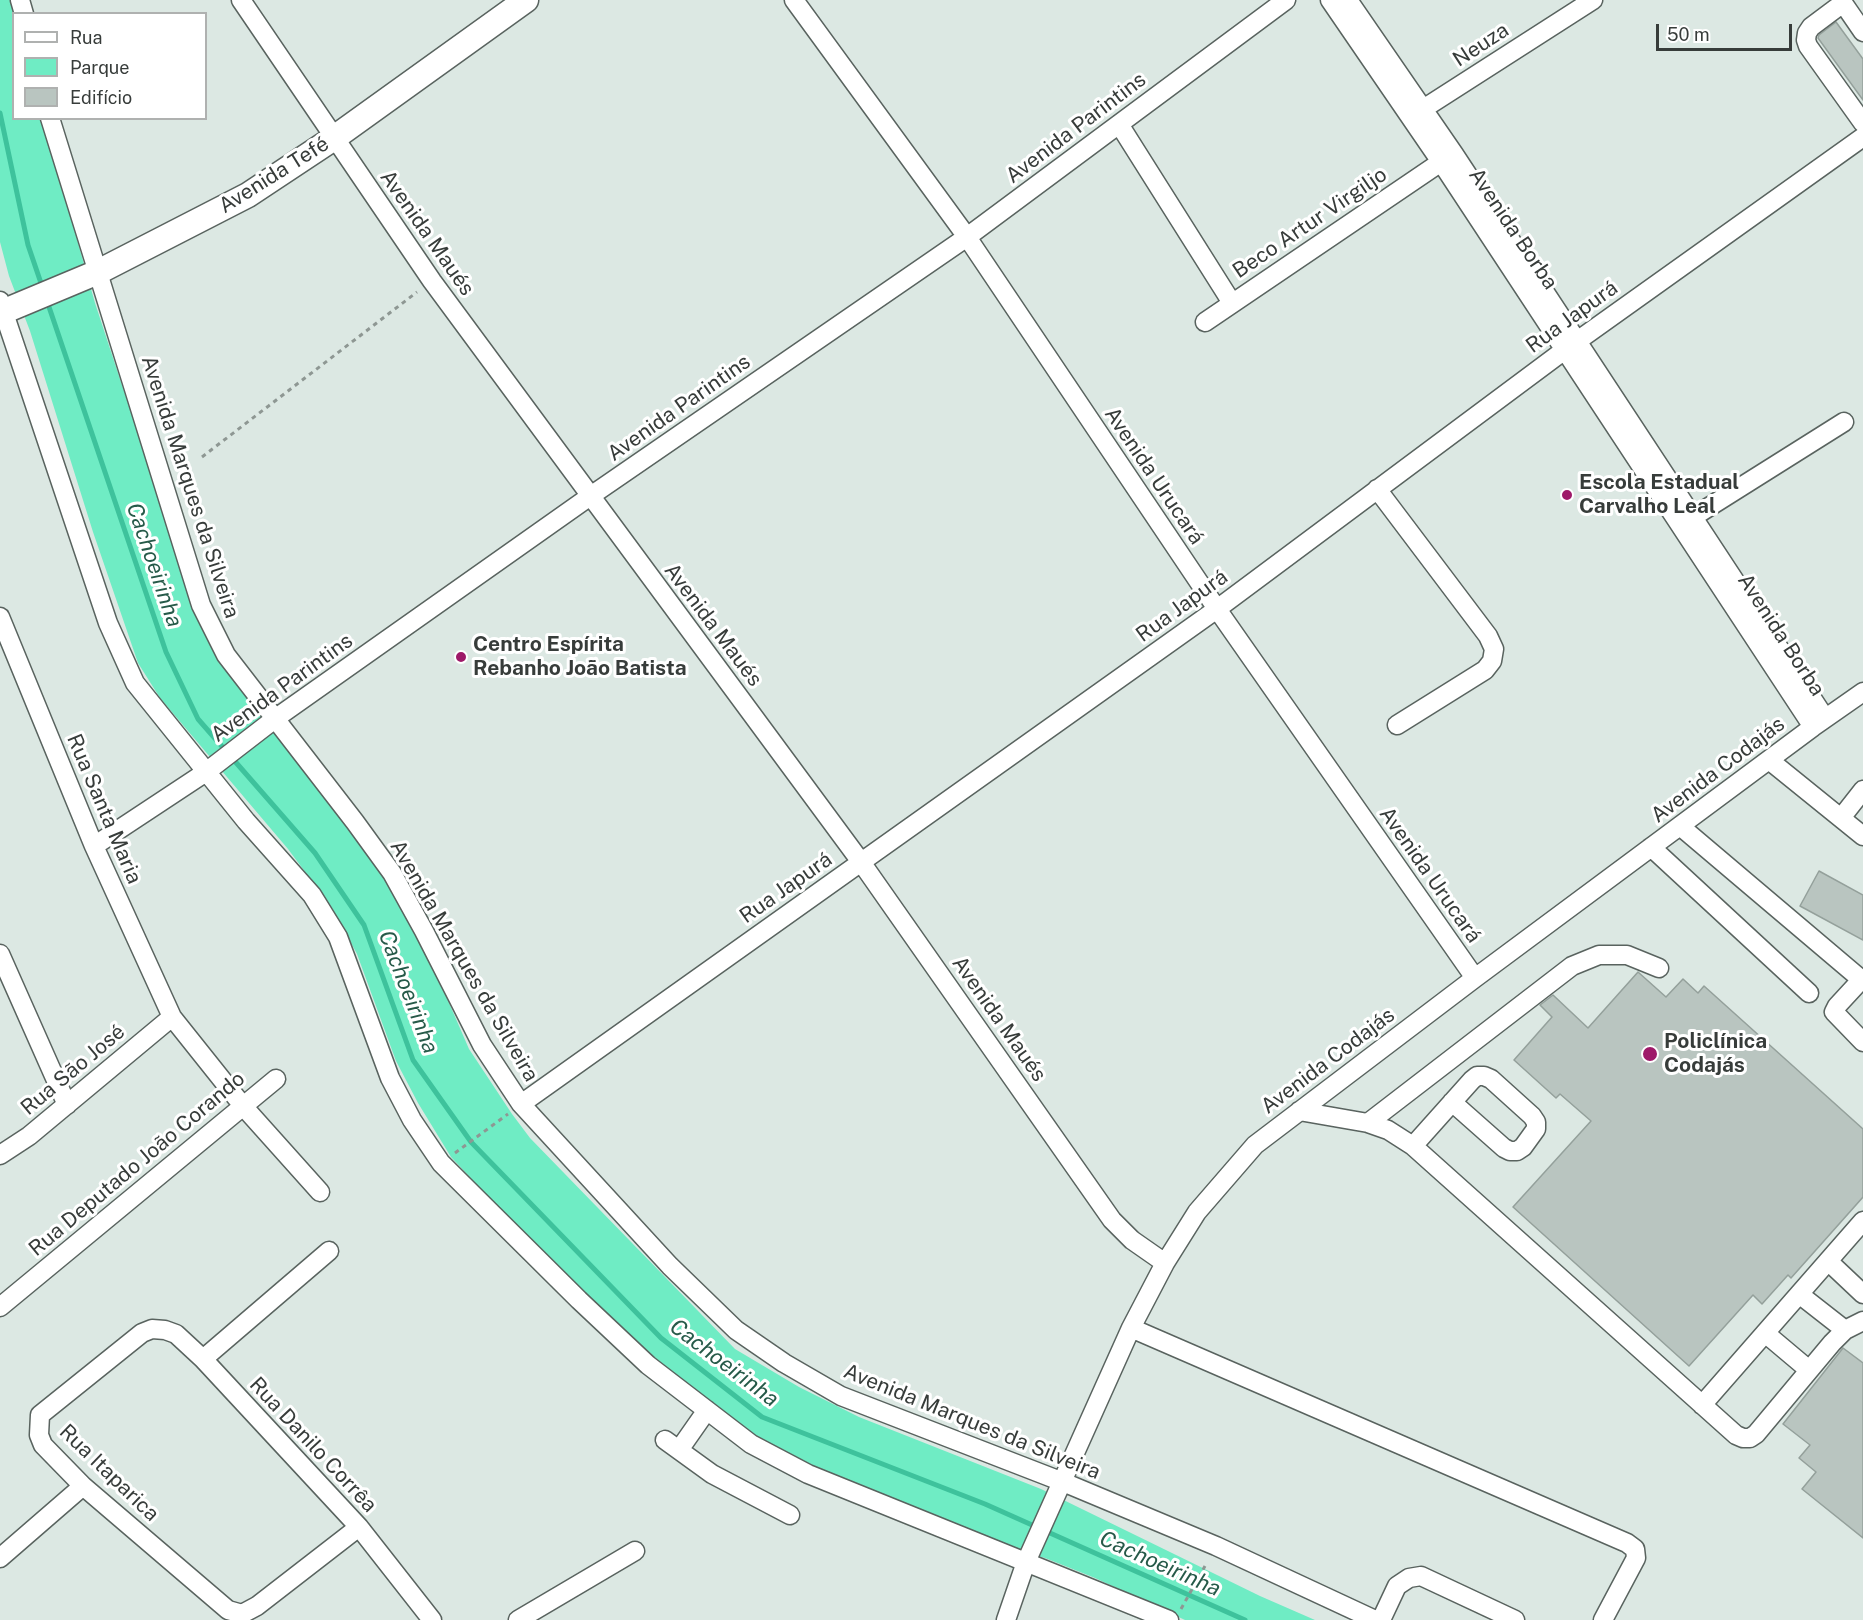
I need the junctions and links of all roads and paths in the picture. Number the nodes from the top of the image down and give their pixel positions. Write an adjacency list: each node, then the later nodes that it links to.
1 (241, 0): 15 (street, Avenida Maués)
2 (526, 0): 15 (main road, Avenida Tefé)
3 (794, 0): 17 (street, Avenida Urucará)
4 (1286, 0): 13 (street, Avenida Parintins)
5 (1330, 0): 16 (street, Avenida Borba)
6 (1348, 0): 10 (street, Avenida Borba)
7 (1593, 0): 10 (street, Neuza)
8 (1842, 2): 9 (street); 12 (street)
9 (1863, 32)
10 (1423, 109): 23 (street, Avenida Borba)
11 (51, 120): 18 (street, Avenida Marques da Silveira)
12 (1863, 123)
13 (1119, 124): 17 (street, Avenida Parintins); 20 (street)
14 (1863, 137): 23 (street, Rua Japurá)
15 (334, 138): 18 (main road, Avenida Tefé); 19 (street, Avenida Maués)
16 (1441, 162): 20 (street, Beco Artur Virgiljo); 23 (street, Avenida Borba)
17 (967, 237): 27 (street, Avenida Parintins); 29 (street, Avenida Urucará)
18 (95, 273): 21 (main road, Avenida Tefé); 32 (street, Avenida Marques da Silveira)
19 (432, 281): 25 (path); 27 (street, Avenida Maués)
20 (1232, 303): 22 (street, Beco Artur Virgiljo)
21 (4, 308): 36 (street)
22 (1205, 322)
23 (1571, 345): 26 (street, Rua Japurá); 28 (street, Avenida Borba); 33 (street, Avenida Borba)
24 (1844, 422): 28 (street)
25 (202, 457)
26 (1377, 489): 29 (street, Rua Japurá); 34 (street)
27 (590, 497): 32 (street, Avenida Parintins); 43 (street, Avenida Maués)
28 (1693, 518): 33 (street, Avenida Borba)
29 (1217, 609): 43 (street, Rua Japurá); 46 (street, Avenida Urucará)
30 (0, 617): 41 (street, Rua Santa Maria)
31 (1863, 692): 33 (street, Avenida Codajás)
32 (271, 723): 36 (street, Avenida Parintins); 53 (street, Avenida Marques da Silveira)
33 (1819, 723): 35 (street, Avenida Codajás)
34 (1397, 725)
35 (1769, 760): 38 (street); 39 (street, Avenida Codajás)
36 (211, 768): 41 (street, Avenida Parintins); 78 (street)
37 (1863, 790): 38 (street)
38 (1841, 818): 40 (street)
39 (1680, 826): 42 (street, Avenida Codajás); 47 (street)
40 (1863, 836)
41 (94, 846): 49 (street, Rua Santa Maria)
42 (1651, 847): 46 (street, Avenida Codajás); 48 (street)
43 (861, 862): 53 (street, Rua Japurá); 66 (street, Avenida Maués)
44 (0, 954): 54 (street)
45 (1659, 968): 58 (street)
46 (1475, 978): 56 (street, Avenida Codajás)
47 (1862, 980): 50 (street)
48 (1809, 993)
49 (172, 1017): 54 (street, Rua São José); 55 (street, Rua Santa Maria)
50 (1863, 1042)
51 (276, 1079): 55 (street, Rua Deputado João Corando)
52 (1452, 1102): 52 (street); 59 (street)
53 (521, 1104): 79 (street, Avenida Marques da Silveira)
54 (67, 1105): 61 (street, Rua São José)
55 (243, 1106): 62 (street, Rua Santa Maria); 69 (street, Rua Deputado João Corando)
56 (1299, 1112): 58 (street); 66 (street, Avenida Codajás)
57 (505, 1117): 60 (path)
58 (1368, 1123): 59 (street)
59 (1413, 1146): 77 (street)
60 (455, 1152)
61 (0, 1155)
62 (320, 1192)
63 (1863, 1222): 65 (street)
64 (329, 1251): 75 (street)
65 (1828, 1261): 67 (street); 68 (street)
66 (1165, 1263): 71 (street, Avenida Codajás)
67 (1799, 1294): 72 (street); 74 (street)
68 (1863, 1294)
69 (0, 1307)
70 (1863, 1321): 72 (street)
71 (1131, 1328): 79 (street, Avenida Codajás); 94 (street)
72 (1845, 1330): 76 (street)
73 (142, 1333): 75 (street, Rua Danilo Corrêa); 80 (street, Rua Itaparica)
74 (1765, 1333): 76 (street); 77 (street)
75 (203, 1359): 82 (street, Rua Danilo Corrêa)
76 (1809, 1370): 77 (street)
77 (1702, 1405)
78 (707, 1410): 81 (street); 84 (street)
79 (1063, 1482): 84 (street, Avenida Codajás); 91 (street, Avenida Marques da Silveira)
80 (83, 1486): 82 (street, Rua Itaparica); 85 (street)
81 (790, 1515)
82 (359, 1527): 88 (street, Rua Danilo Corrêa)
83 (635, 1551): 89 (street)
84 (1029, 1555): 87 (street); 90 (street, Avenida Codajás)
85 (0, 1558)
86 (1205, 1566): 87 (path)
87 (1173, 1619)
88 (432, 1620)
89 (518, 1620)
90 (1006, 1620)
91 (1375, 1620)
92 (1381, 1620): 93 (street)
93 (1515, 1620)
94 (1603, 1620)

